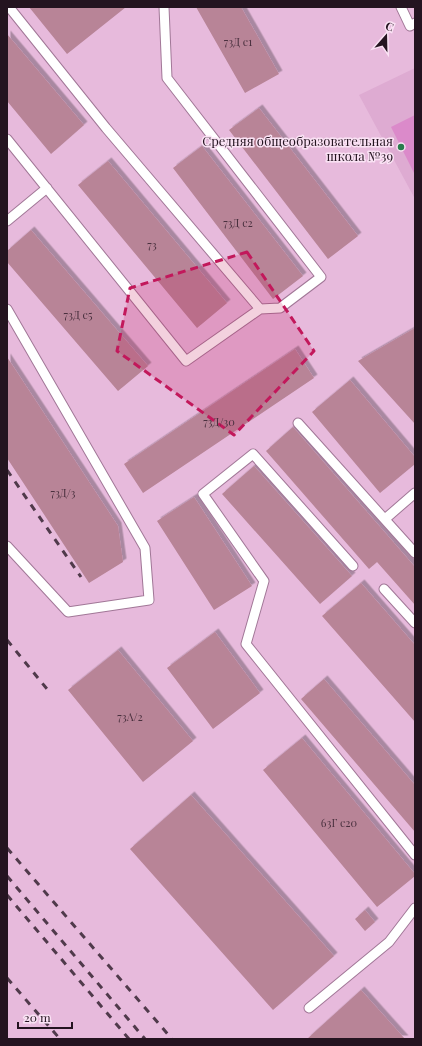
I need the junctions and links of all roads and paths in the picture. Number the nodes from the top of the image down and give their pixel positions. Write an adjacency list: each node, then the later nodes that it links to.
1 (9, 7): 9 (lane)
2 (164, 7): 9 (lane)
3 (401, 7): 4 (lane)
4 (415, 23)
5 (7, 140): 6 (lane)
6 (47, 188): 7 (lane); 9 (lane)
7 (7, 221)
8 (7, 309): 13 (lane)
9 (260, 309)
10 (298, 423): 12 (lane)
11 (415, 493): 12 (lane)
12 (385, 519): 14 (lane)
13 (7, 546)
14 (415, 553)
15 (353, 566): 18 (lane)
16 (384, 589): 17 (lane)
17 (415, 623)
18 (415, 855)
19 (415, 908): 20 (lane)
20 (309, 1008)

